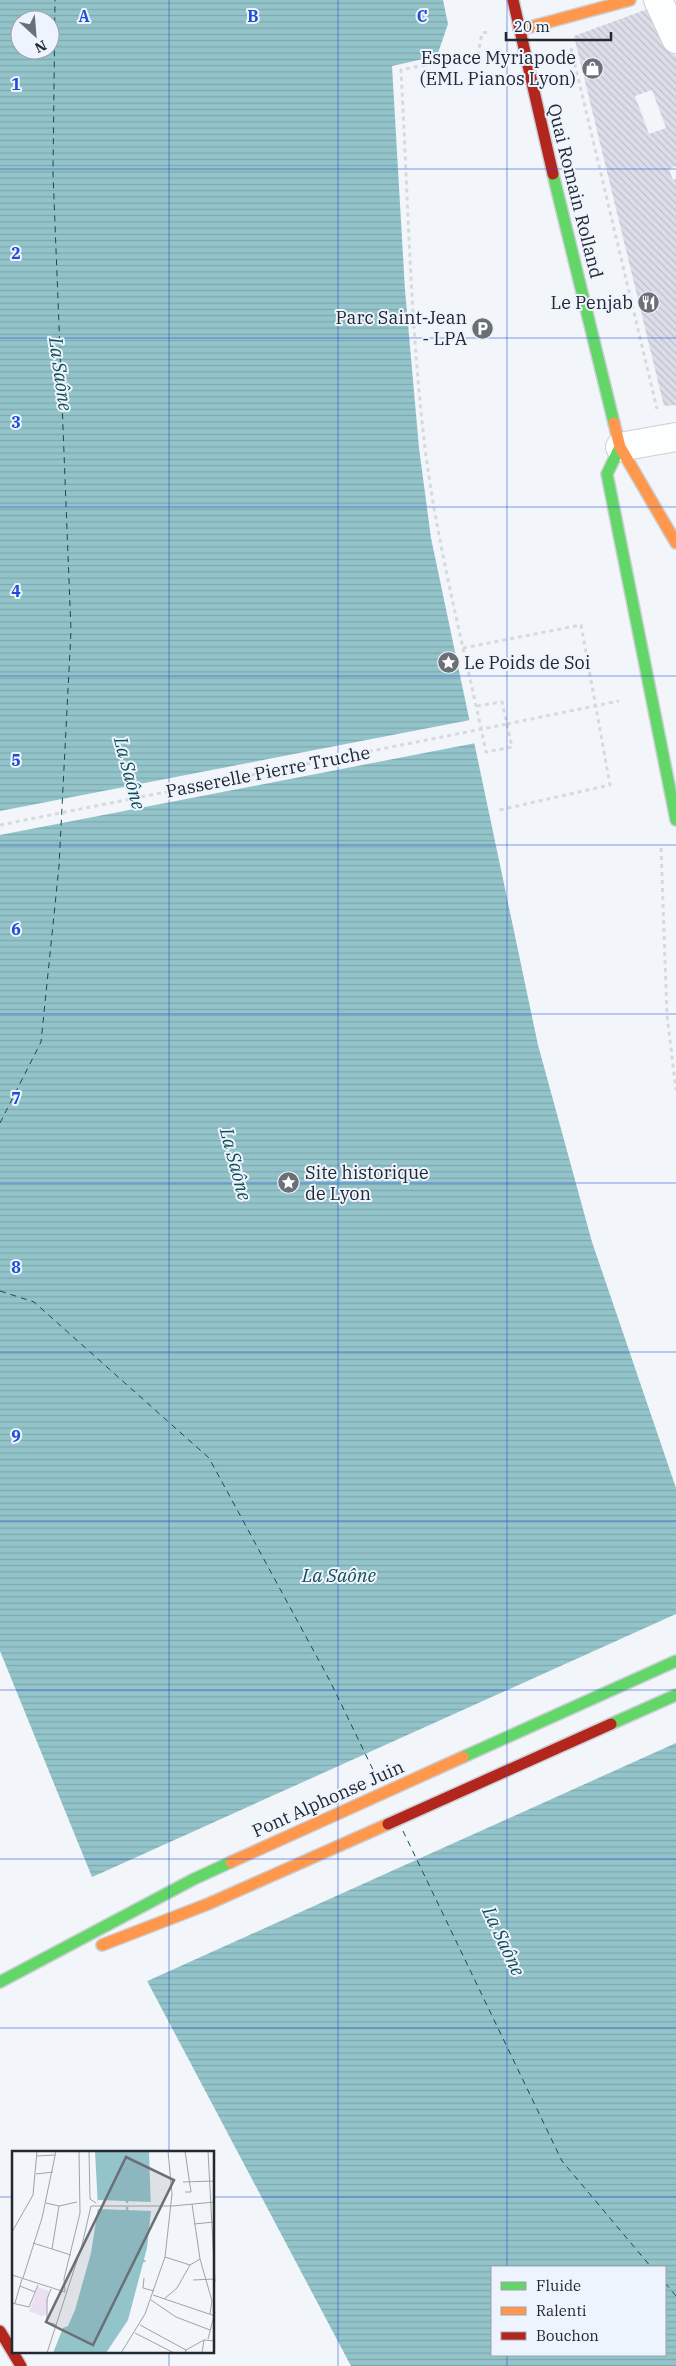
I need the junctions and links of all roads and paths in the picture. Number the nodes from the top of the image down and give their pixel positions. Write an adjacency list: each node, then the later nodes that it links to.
1 (513, 0): 4 (main road, Quai Romain Rolland)
2 (630, 0): 4 (main road)
3 (658, 0): 5 (street)
4 (519, 30): 10 (main road, Quai Romain Rolland)
5 (676, 39)
6 (478, 43): 12 (path)
7 (570, 44): 8 (path)
8 (667, 410)
9 (676, 437): 10 (street)
10 (620, 447): 11 (main road, Quai Romain Rolland); 18 (main road)
11 (676, 543)
12 (463, 648): 14 (path); 15 (path)
13 (622, 700): 15 (path, Passerelle Pierre Truche)
14 (477, 706): 16 (path); 16 (path)
15 (596, 706): 16 (path, Passerelle Pierre Truche); 17 (path)
16 (507, 724): 19 (path, Passerelle Pierre Truche, bridge)
17 (499, 810)
18 (676, 820)
19 (0, 825)
20 (661, 840): 21 (path)
21 (676, 1090)
22 (676, 1661): 24 (main road, Pont Alphonse Juin)
23 (676, 1695): 24 (main road, Pont Alphonse Juin)
24 (0, 1983)
25 (0, 2331): 26 (main road)
26 (12, 2351)
27 (14, 2354): 28 (main road)
28 (21, 2366)

